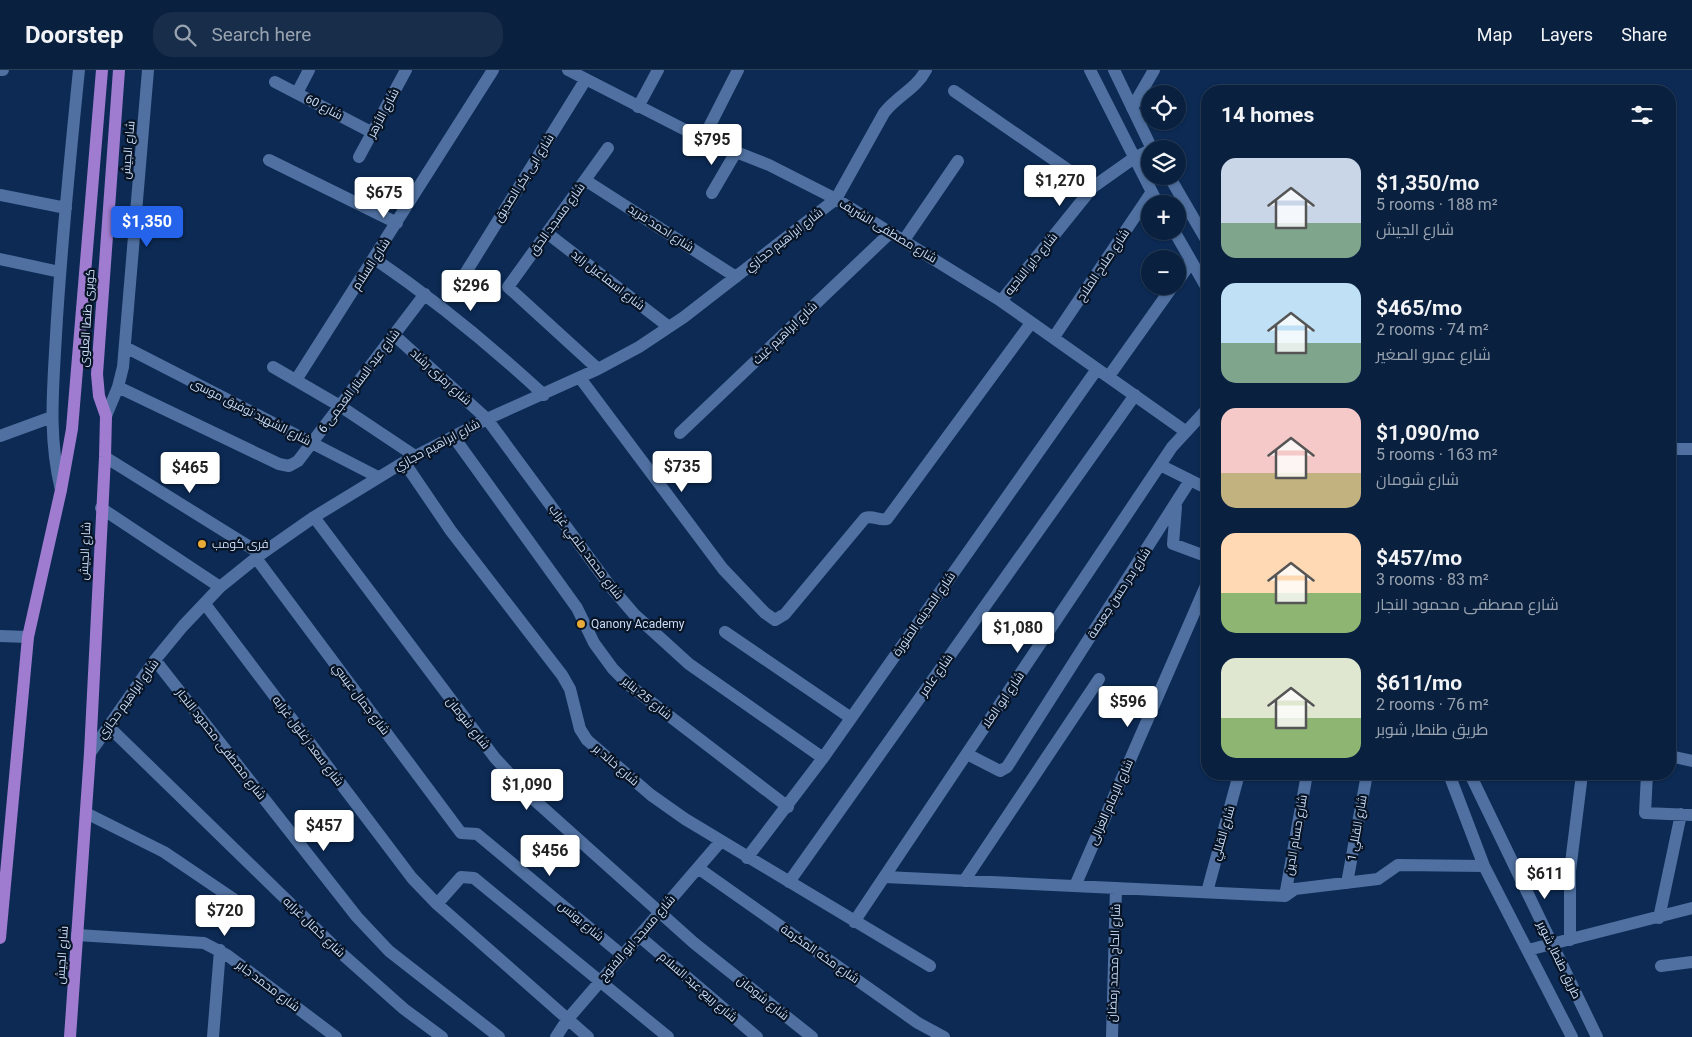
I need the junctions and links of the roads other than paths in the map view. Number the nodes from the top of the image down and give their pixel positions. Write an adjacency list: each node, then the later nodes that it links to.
1 (79, 70): 38 (street)
2 (102, 70): 90 (main road, كوبرى طنطا العلوى)
3 (119, 70): 73 (main road, كوبرى طنطا العلوى)
4 (148, 70): 61 (street, شارع الجيش)
5 (309, 70): 18 (street)
6 (406, 70): 21 (street, شارع الأزهر)
7 (493, 70): 40 (street, شارع السلام)
8 (658, 70): 19 (street)
9 (738, 70): 22 (street)
10 (1090, 70): 28 (street)
11 (1114, 70): 20 (street)
12 (1154, 70): 20 (street)
13 (570, 71): 15 (street, شارع مصطفى الشريف)
14 (924, 71): 37 (street)
15 (586, 79): 19 (street, شارع مصطفى الشريف); 51 (street, شارع ابى بكر الصديق)
16 (275, 82): 18 (street, شارع 60)
17 (954, 91): 33 (street)
18 (297, 93): 21 (street, شارع 60)
19 (638, 107): 22 (street, شارع مصطفى الشريف)
20 (1132, 108): 23 (street)
21 (373, 133): 27 (street, شارع الأزهر)
22 (703, 139): 25 (street, شارع مصطفى الشريف)
23 (1148, 140)
24 (608, 148): 31 (street, شارع مسجد الحق)
25 (736, 152): 34 (street); 37 (street, شارع مصطفى الشريف)
26 (1141, 154): 28 (street, شارع داير الناحيه)
27 (359, 157)
28 (1134, 158): 33 (street, شارع داير الناحيه); 36 (street)
29 (269, 160): 40 (street)
30 (958, 161): 44 (street)
31 (586, 180): 43 (street, شارع مسجد الحق); 52 (street, شارع احمد فريد)
32 (1173, 185): 41 (street)
33 (1093, 188): 56 (street, شارع داير الناحيه)
34 (712, 194)
35 (0, 195): 38 (street)
36 (1152, 195)
37 (836, 199): 42 (street, شارع مصطفى الشريف); 52 (street, شارع ابراهيم حجازي)
38 (66, 208): 50 (street)
39 (1141, 216): 60 (street, شارع صلاح الملاح)
40 (398, 223): 47 (street, شارع السلام)
41 (1201, 231)
42 (891, 232): 44 (street, شارع مصطفى الشريف); 77 (street, شارع ابراهيم غيث)
43 (546, 233): 58 (street, شارع اسماعيل زايد); 64 (street, شارع مسجد الحق)
44 (904, 240): 56 (street, شارع مصطفى الشريف)
45 (1179, 240): 48 (street)
46 (0, 259): 50 (street)
47 (374, 259): 54 (street); 67 (street, شارع السلام)
48 (1191, 262): 49 (street); 53 (street)
49 (1186, 269)
50 (60, 272): 74 (street)
51 (463, 277)
52 (736, 277): 58 (street, شارع ابراهيم حجازي)
53 (1201, 277)
54 (425, 294): 59 (street, شارع عبد الستار العجمى 6); 69 (street)
55 (1167, 295): 65 (street)
56 (1001, 301): 57 (street, شارع مصطفى الشريف)
57 (1031, 323): 60 (street, شارع مصطفى الشريف); 66 (street)
58 (668, 327): 64 (street, شارع ابراهيم حجازي)
59 (394, 335): 71 (street, شارع عبد الستار العجمى 6); 75 (street, شارع رمزى رشاد)
60 (1054, 337): 63 (street, شارع مصطفى الشريف)
61 (125, 347): 68 (street, شارع الجيش); 80 (street, شارع الشهيد توفيق موسى)
62 (272, 367): 67 (street)
63 (1098, 368): 65 (street, شارع مصطفى الشريف); 104 (street, شارع المدينه المنورة)
64 (598, 369): 66 (street, شارع ابراهيم حجازي)
65 (1108, 376): 70 (street, شارع مصطفى الشريف)
66 (580, 378): 69 (street, شارع ابراهيم حجازي)
67 (296, 380): 71 (street)
68 (118, 387): 73 (street, شارع الجيش); 80 (street, شارع عبد الستار العجمى 6)
69 (544, 394): 75 (street, شارع ابراهيم حجازي)
70 (1135, 395): 76 (street, شارع مصطفى الشريف); 128 (street, شارع عامر)
71 (340, 406): 80 (street, شارع عبد الستار العجمى 6); 83 (street)
72 (1201, 415): 76 (street, شارع ابو العلا)
73 (106, 416): 84 (main road, شارع الجيش)
74 (52, 417): 78 (street); 90 (street)
75 (487, 419): 79 (street, شارع ابراهيم حجازي); 109 (street, شارع محمد حلمي غراب)
76 (1185, 431): 86 (street, شارع ابو العلا)
77 (680, 433)
78 (0, 436)
79 (453, 436): 83 (street, شارع ابراهيم حجازي); 118 (street, شارع 25 يناير)
80 (311, 443): 87 (street, شارع الشهيد توفيق موسى)
81 (1692, 449): 82 (street)
82 (1676, 450)
83 (416, 456): 85 (street, شارع ابراهيم حجازي)
84 (105, 457): 92 (main road, شارع الجيش); 95 (street)
85 (404, 462): 87 (street, شارع ابراهيم حجازي); 122 (street, شارع خالد بر)
86 (1160, 466): 88 (street); 107 (street, شارع ابو العلا)
87 (378, 477): 93 (street, شارع ابراهيم حجازي)
88 (1189, 482): 89 (street); 91 (street, شارع بدر حسن جعيصة)
89 (1201, 486)
90 (61, 490): 101 (main road)
91 (1177, 502): 94 (street); 107 (street, شارع بدر حسن جعيصة)
92 (101, 508): 96 (street); 106 (main road, شارع الجيش)
93 (314, 517): 95 (street, شارع ابراهيم حجازي); 137 (street, شارع شومان)
94 (1201, 555)
95 (259, 556): 96 (street, شارع ابراهيم حجازي); 121 (street, شارع جمال عيسي)
96 (220, 587): 98 (street, شارع ابراهيم حجازي)
97 (1201, 596): 130 (street, شارع الإمام الغزالى)
98 (204, 604): 102 (street, شارع ابراهيم حجازي); 135 (street, شارع سعد زغلول غرابه)
99 (725, 632): 104 (street)
100 (0, 636): 101 (street)
101 (28, 637): 138 (main road)
102 (155, 660): 105 (street, شارع ابراهيم حجازي); 158 (street, شارع مصطفى محمود النجار)
103 (1099, 679): 127 (street)
104 (851, 718): 109 (street, شارع المدينه المنورة)
105 (108, 726): 106 (street, شارع ابراهيم حجازي); 157 (street, شارع كمال غرابه)
106 (90, 752): 119 (main road, شارع الجيش)
107 (967, 754): 126 (street, شارع ابو العلا)
108 (1676, 757): 110 (street)
109 (823, 758): 118 (street, شارع المدينه المنورة)
110 (1692, 761)
111 (1238, 780): 132 (street, شارع القللي)
112 (1306, 780): 133 (street, شارع حسام الدين)
113 (1366, 780): 129 (street, شارع القللي 1)
114 (1451, 780): 124 (street, طريق طنطا, شوبر)
115 (1473, 780): 145 (street, طريق طنطا, شوبر)
116 (1581, 780): 144 (street)
117 (1648, 780): 120 (street)
118 (788, 807): 123 (street, شارع المدينه المنورة)
119 (86, 813): 134 (street); 141 (main road, شارع الجيش)
120 (1687, 814): 139 (street)
121 (469, 834): 148 (street, شارع يونس)
122 (721, 841): 123 (street, شارع خالد بر); 125 (street, شارع مسجد ابو الفتوح)
123 (747, 858): 128 (street, شارع خالد بر)
124 (1484, 866): 129 (street); 147 (street, طريق طنطا, شوبر)
125 (698, 868): 137 (street, شارع مسجد ابو الفتوح); 164 (street, شارع مكه المكرمة)
126 (884, 877): 127 (street); 140 (street, شارع ابو العلا)
127 (964, 881): 130 (street)
128 (789, 882): 140 (street, شارع خالد بر)
129 (1347, 883): 133 (street)
130 (1075, 886): 131 (street)
131 (1116, 888): 132 (street); 165 (street, شارع الحاج محمد رمضان)
132 (1207, 892): 133 (street)
133 (1285, 896)
134 (235, 900)
135 (437, 904): 152 (street); 153 (street, شارع سعد زغلول غرابه)
136 (1692, 908): 139 (street)
137 (659, 913): 142 (street, شارع مسجد ابو الفتوح); 163 (street, شارع شومان)
138 (1, 915): 143 (main road)
139 (1660, 918): 144 (street)
140 (854, 922): 150 (street, شارع خالد بر)
141 (77, 935): 146 (street, شارع محمد جابر); 154 (main road, شارع الجيش)
142 (639, 936): 148 (street, شارع مسجد ابو الفتوح); 162 (street, شارع ربيع عبد السلام)
143 (0, 938)
144 (1570, 940): 145 (street)
145 (1551, 944): 147 (street); 167 (street, طريق طنطا, شوبر)
146 (220, 950): 155 (street); 156 (street, شارع محمد جابر)
147 (1528, 950): 166 (street, طريق طنطا, شوبر)
148 (622, 955): 152 (street, شارع مسجد ابو الفتوح)
149 (1692, 962): 151 (street)
150 (930, 966)
151 (1661, 966)
152 (600, 981): 153 (street, شارع مسجد ابو الفتوح); 161 (street)
153 (567, 1020): 159 (street, شارع مسجد ابو الفتوح); 160 (street, شارع سعد زغلول غرابه)
154 (70, 1037)
155 (213, 1037)
156 (336, 1037)
157 (442, 1037)
158 (499, 1037)
159 (556, 1037)
160 (588, 1037)
161 (668, 1037)
162 (757, 1037)
163 (812, 1037)
164 (944, 1037)
165 (1112, 1037)
166 (1572, 1037)
167 (1597, 1037)

